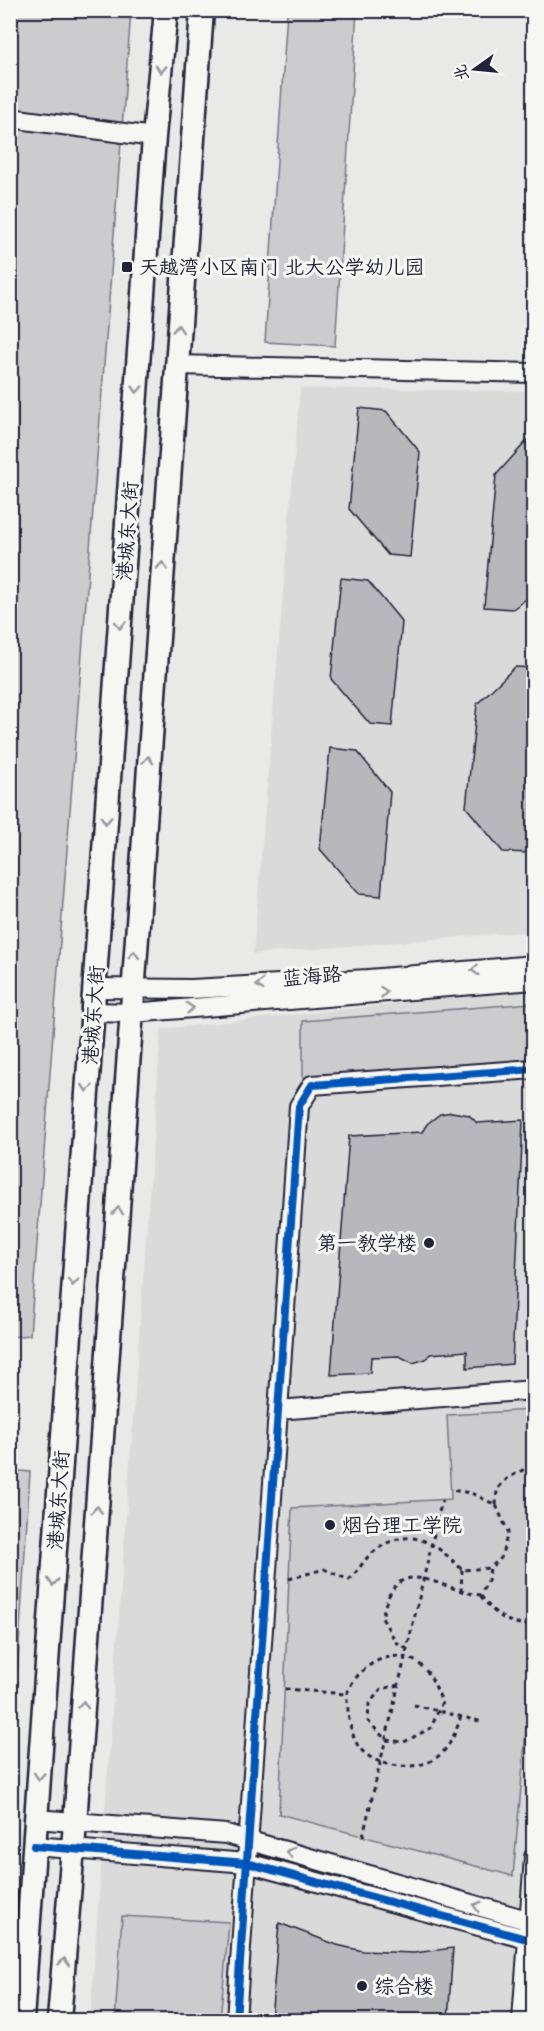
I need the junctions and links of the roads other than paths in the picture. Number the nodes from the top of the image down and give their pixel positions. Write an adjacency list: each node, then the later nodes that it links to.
1 (166, 10): 4 (main road, 港城东大街, one-way to 4)
2 (202, 10): 5 (main road, 港城东大街, one-way to 2)
3 (10, 118): 4 (street)
4 (154, 137): 10 (main road, 港城东大街, one-way to 10)
5 (176, 365): 6 (street); 9 (main road, 港城东大街, one-way to 5)
6 (534, 373)
7 (534, 965): 9 (street, 蓝海路, one-way to 9)
8 (534, 980): 12 (street, 蓝海路, one-way to 8)
9 (132, 987): 10 (street, 蓝海路); 12 (main road, 港城东大街)
10 (94, 988): 11 (main road, 港城东大街)
11 (94, 1012): 12 (street, 蓝海路); 16 (main road, 港城东大街, one-way to 16)
12 (132, 1013): 17 (main road, 港城东大街, one-way to 12)
13 (534, 1069): 15 (street)
14 (534, 1390): 15 (street)
15 (278, 1410): 18 (street)
16 (36, 1820): 17 (street); 19 (main road, 港城东大街)
17 (75, 1823): 18 (street); 20 (main road, 港城东大街)
18 (248, 1840): 22 (street); 23 (street, one-way to 18)
19 (34, 1846): 20 (street); 25 (main road, 港城东大街)
20 (73, 1849): 22 (street); 27 (main road, 港城东大街, one-way to 20)
21 (534, 1857): 23 (street)
22 (247, 1863): 24 (street); 28 (street)
23 (531, 1921): 24 (street)
24 (531, 1941): 29 (street)
25 (17, 1989): 26 (main road, 港城东大街)
26 (22, 2020)
27 (59, 2020)
28 (236, 2020)
29 (522, 2020)

